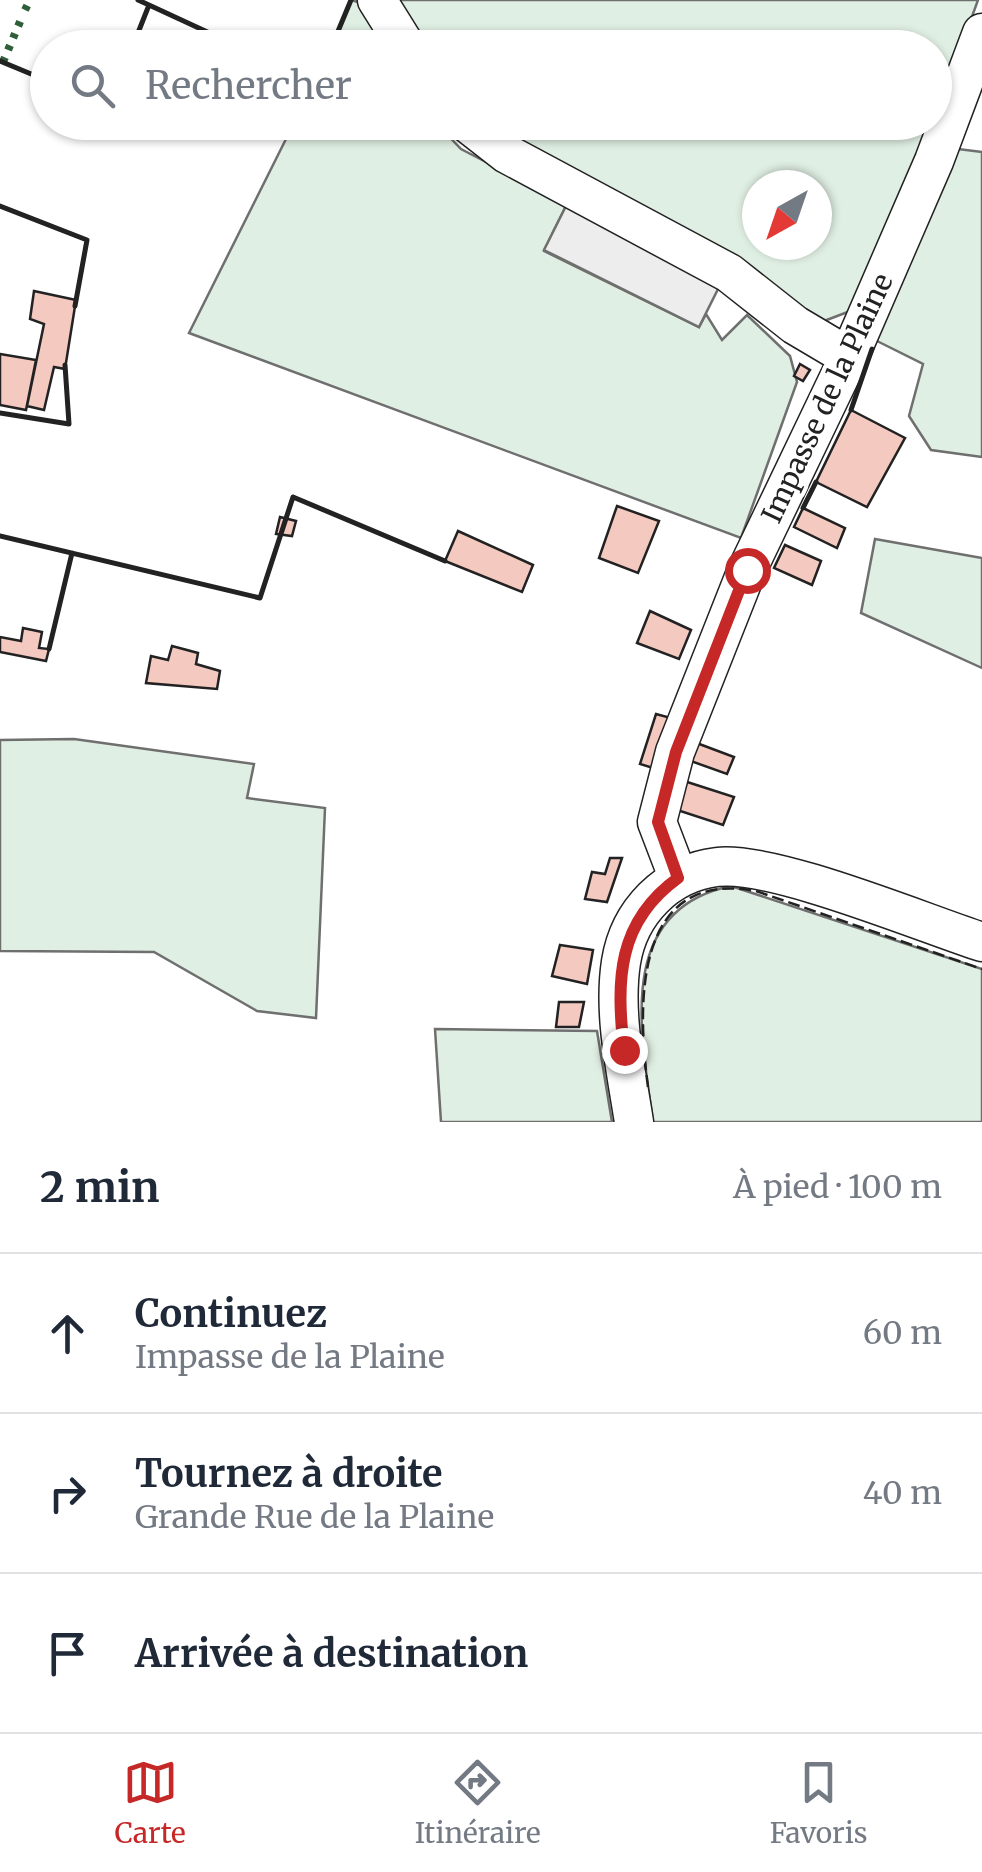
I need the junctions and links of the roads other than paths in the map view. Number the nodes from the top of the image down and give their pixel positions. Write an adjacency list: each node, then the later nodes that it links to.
1 (377, 0): 2 (street)
2 (396, 30)
3 (982, 33): 4 (street, Impasse de la Plaine)
4 (952, 113)
5 (490, 140): 7 (street)
6 (942, 140): 7 (street, Impasse de la Plaine)
7 (849, 357): 8 (street, Impasse de la Plaine)
8 (678, 878): 9 (street); 10 (street)
9 (982, 942)
10 (634, 1122)

